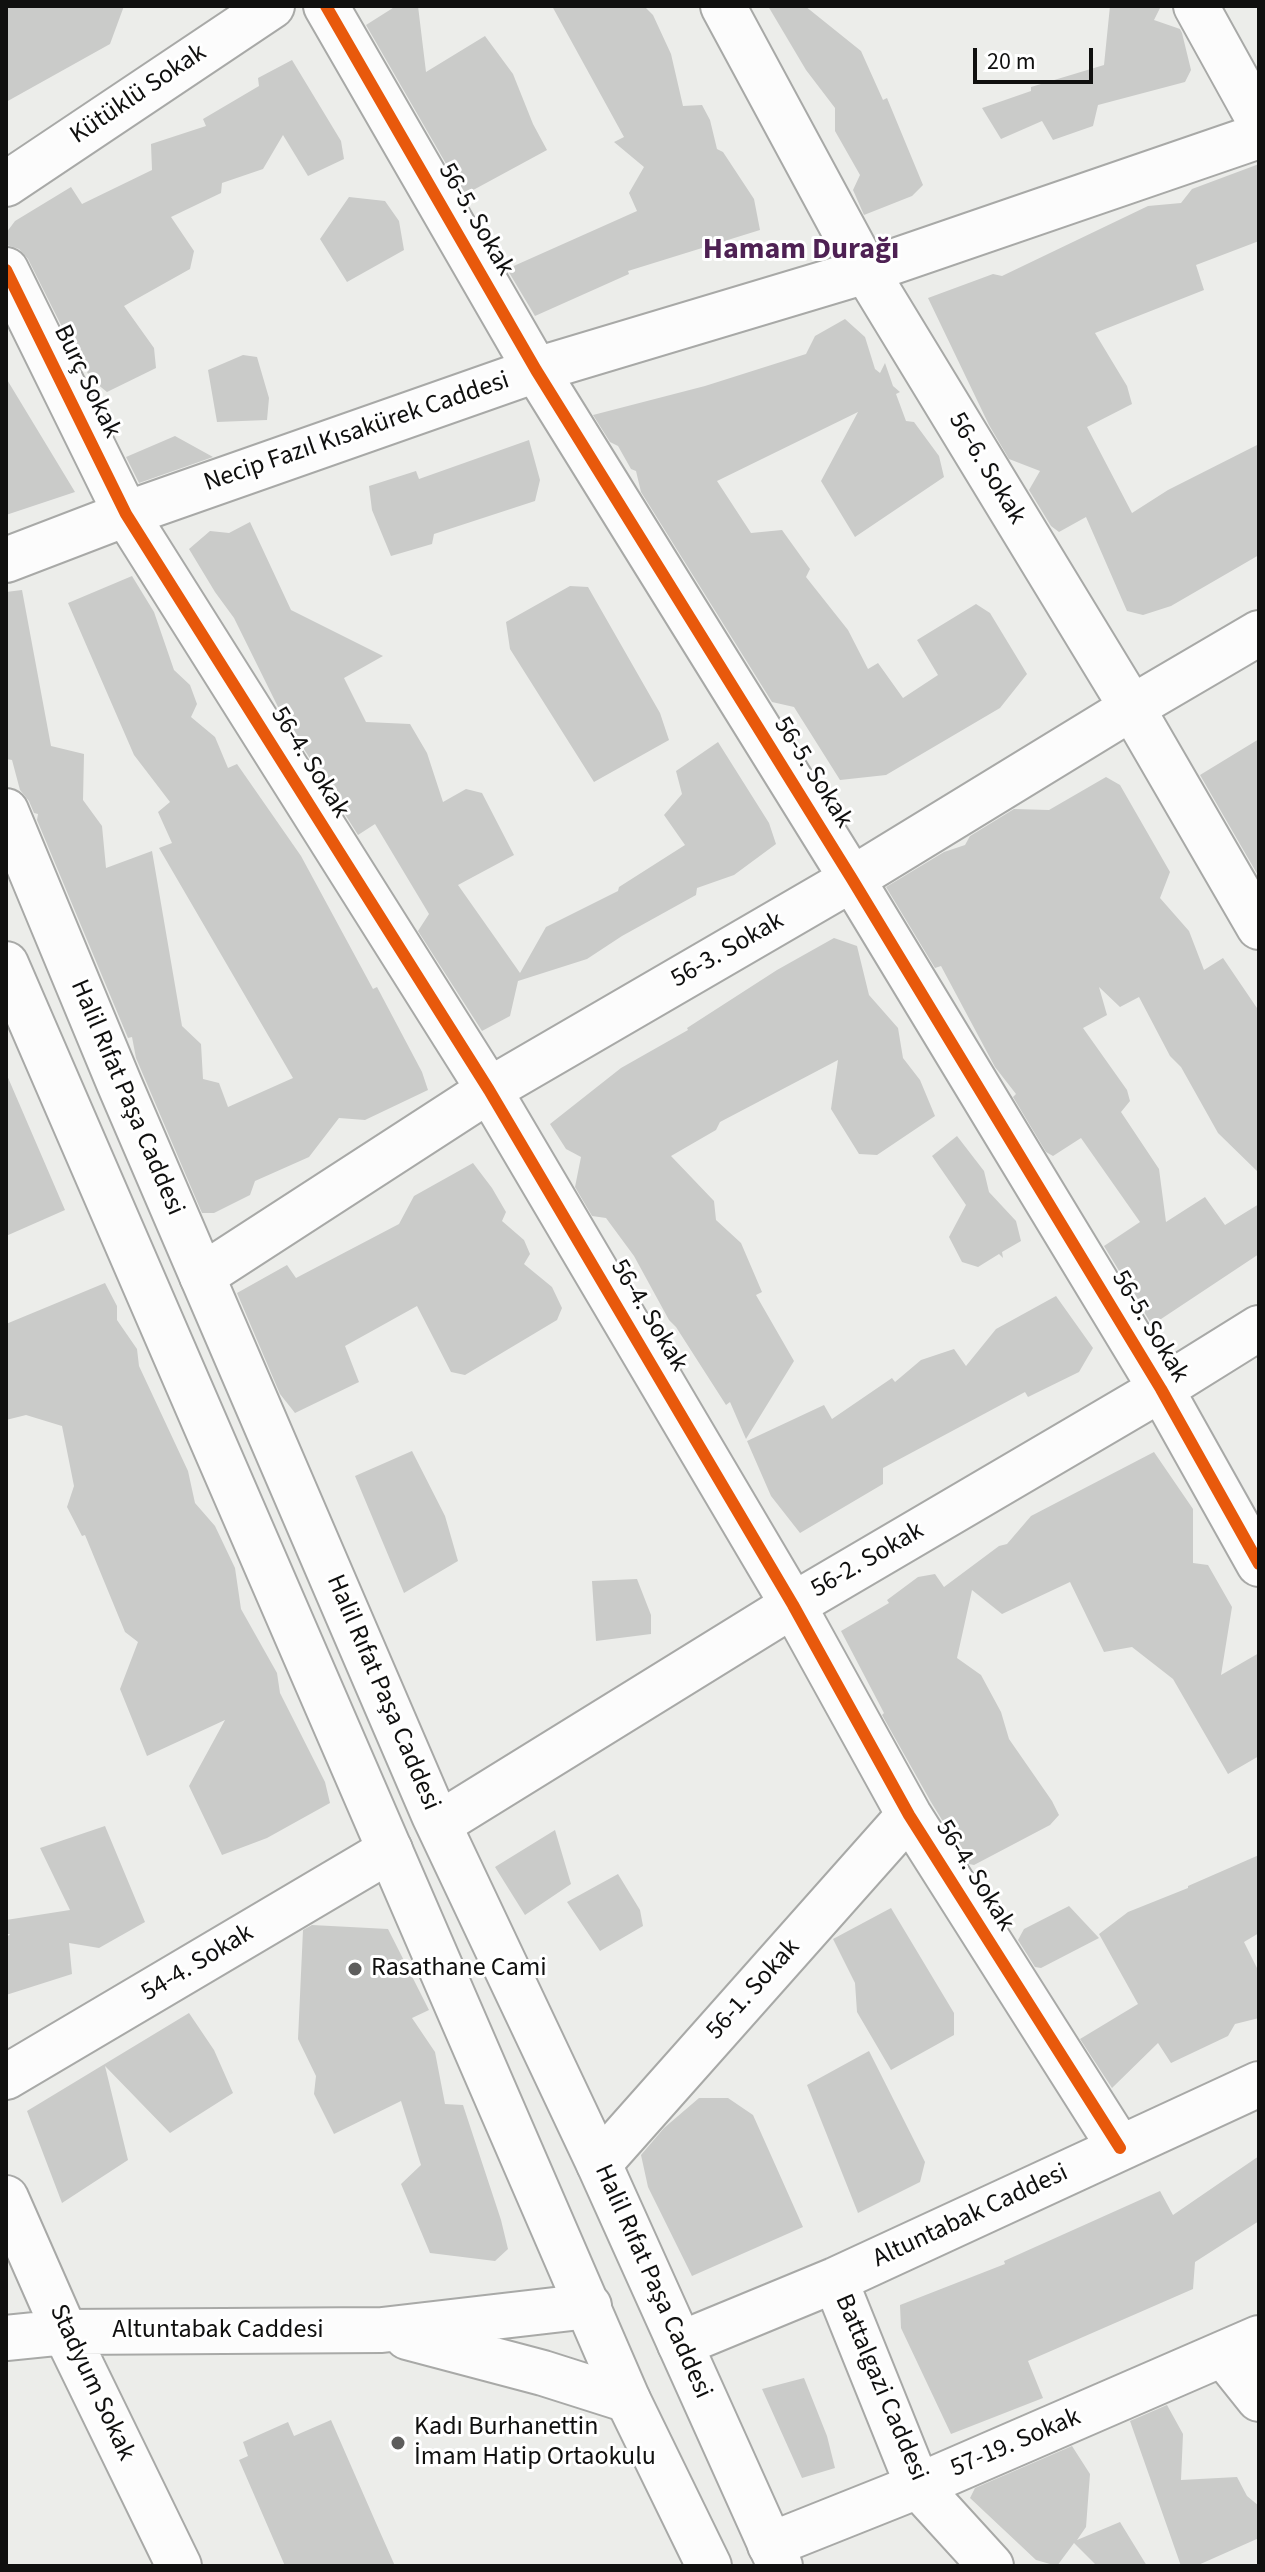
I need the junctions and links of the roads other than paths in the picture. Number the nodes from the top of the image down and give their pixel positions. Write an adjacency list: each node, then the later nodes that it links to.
1 (272, 6): 7 (street, Kütüklü Sokak)
2 (326, 6): 10 (street, 56-5. Sokak)
3 (723, 6): 9 (street, 56-6. Sokak)
4 (1196, 6): 5 (street)
5 (1259, 120)
6 (1259, 136): 9 (street, Necip Fazıl Kısakürek Caddesi)
7 (6, 184)
8 (6, 270): 11 (street, Burç Sokak)
9 (866, 271): 10 (street, Necip Fazıl Kısakürek Caddesi); 14 (street, 56-6. Sokak)
10 (536, 370): 11 (street, Necip Fazıl Kısakürek Caddesi); 16 (street, 56-5. Sokak)
11 (126, 514): 12 (street, Necip Fazıl Kısakürek Caddesi); 19 (street, 56-4. Sokak)
12 (6, 560)
13 (1259, 633): 14 (street, 56-3. Sokak)
14 (1132, 708): 16 (street, 56-3. Sokak); 17 (street, 56-6. Sokak)
15 (6, 811): 20 (street, Halil Rıfat Paşa Caddesi)
16 (852, 879): 19 (street, 56-3. Sokak); 22 (street, 56-5. Sokak)
17 (1259, 927)
18 (6, 964): 27 (street, Halil Rıfat Paşa Caddesi)
19 (489, 1090): 20 (street, 56-3. Sokak); 24 (street, 56-4. Sokak)
20 (202, 1276): 26 (street, Halil Rıfat Paşa Caddesi)
21 (1259, 1328): 22 (street, 56-2. Sokak)
22 (1161, 1389): 23 (street, 56-5. Sokak); 24 (street, 56-2. Sokak)
23 (1259, 1564)
24 (793, 1605): 25 (street, 56-4. Sokak); 26 (street, 56-2. Sokak)
25 (909, 1815): 30 (street, 56-4. Sokak); 31 (street, 56-1. Sokak)
26 (439, 1824): 31 (street, Halil Rıfat Paşa Caddesi)
27 (390, 1850): 28 (street, 54-4. Sokak); 34 (street, Halil Rıfat Paşa Caddesi)
28 (6, 2077)
29 (1259, 2084): 30 (street, Altuntabak Caddesi)
30 (1120, 2148): 33 (street, Altuntabak Caddesi)
31 (599, 2164): 38 (street, Halil Rıfat Paşa Caddesi)
32 (6, 2198): 36 (street, Stadyum Sokak)
33 (835, 2280): 38 (street, Altuntabak Caddesi); 42 (street, Battalgazi Caddesi)
34 (589, 2306): 35 (street, Altuntabak Caddesi); 41 (street, Halil Rıfat Paşa Caddesi)
35 (382, 2330): 36 (street, Altuntabak Caddesi); 41 (street, Altuntabak Caddesi)
36 (65, 2332): 37 (street, Altuntabak Caddesi); 44 (street, Stadyum Sokak)
37 (6, 2338)
38 (680, 2344): 43 (street, Halil Rıfat Paşa Caddesi)
39 (1241, 2346): 40 (street); 42 (street, 57-19. Sokak)
40 (1259, 2399)
41 (628, 2400): 45 (street, Halil Rıfat Paşa Caddesi)
42 (918, 2486): 43 (street, 57-19. Sokak); 46 (street, Battalgazi Caddesi)
43 (775, 2556)
44 (179, 2566)
45 (709, 2566)
46 (991, 2566)

